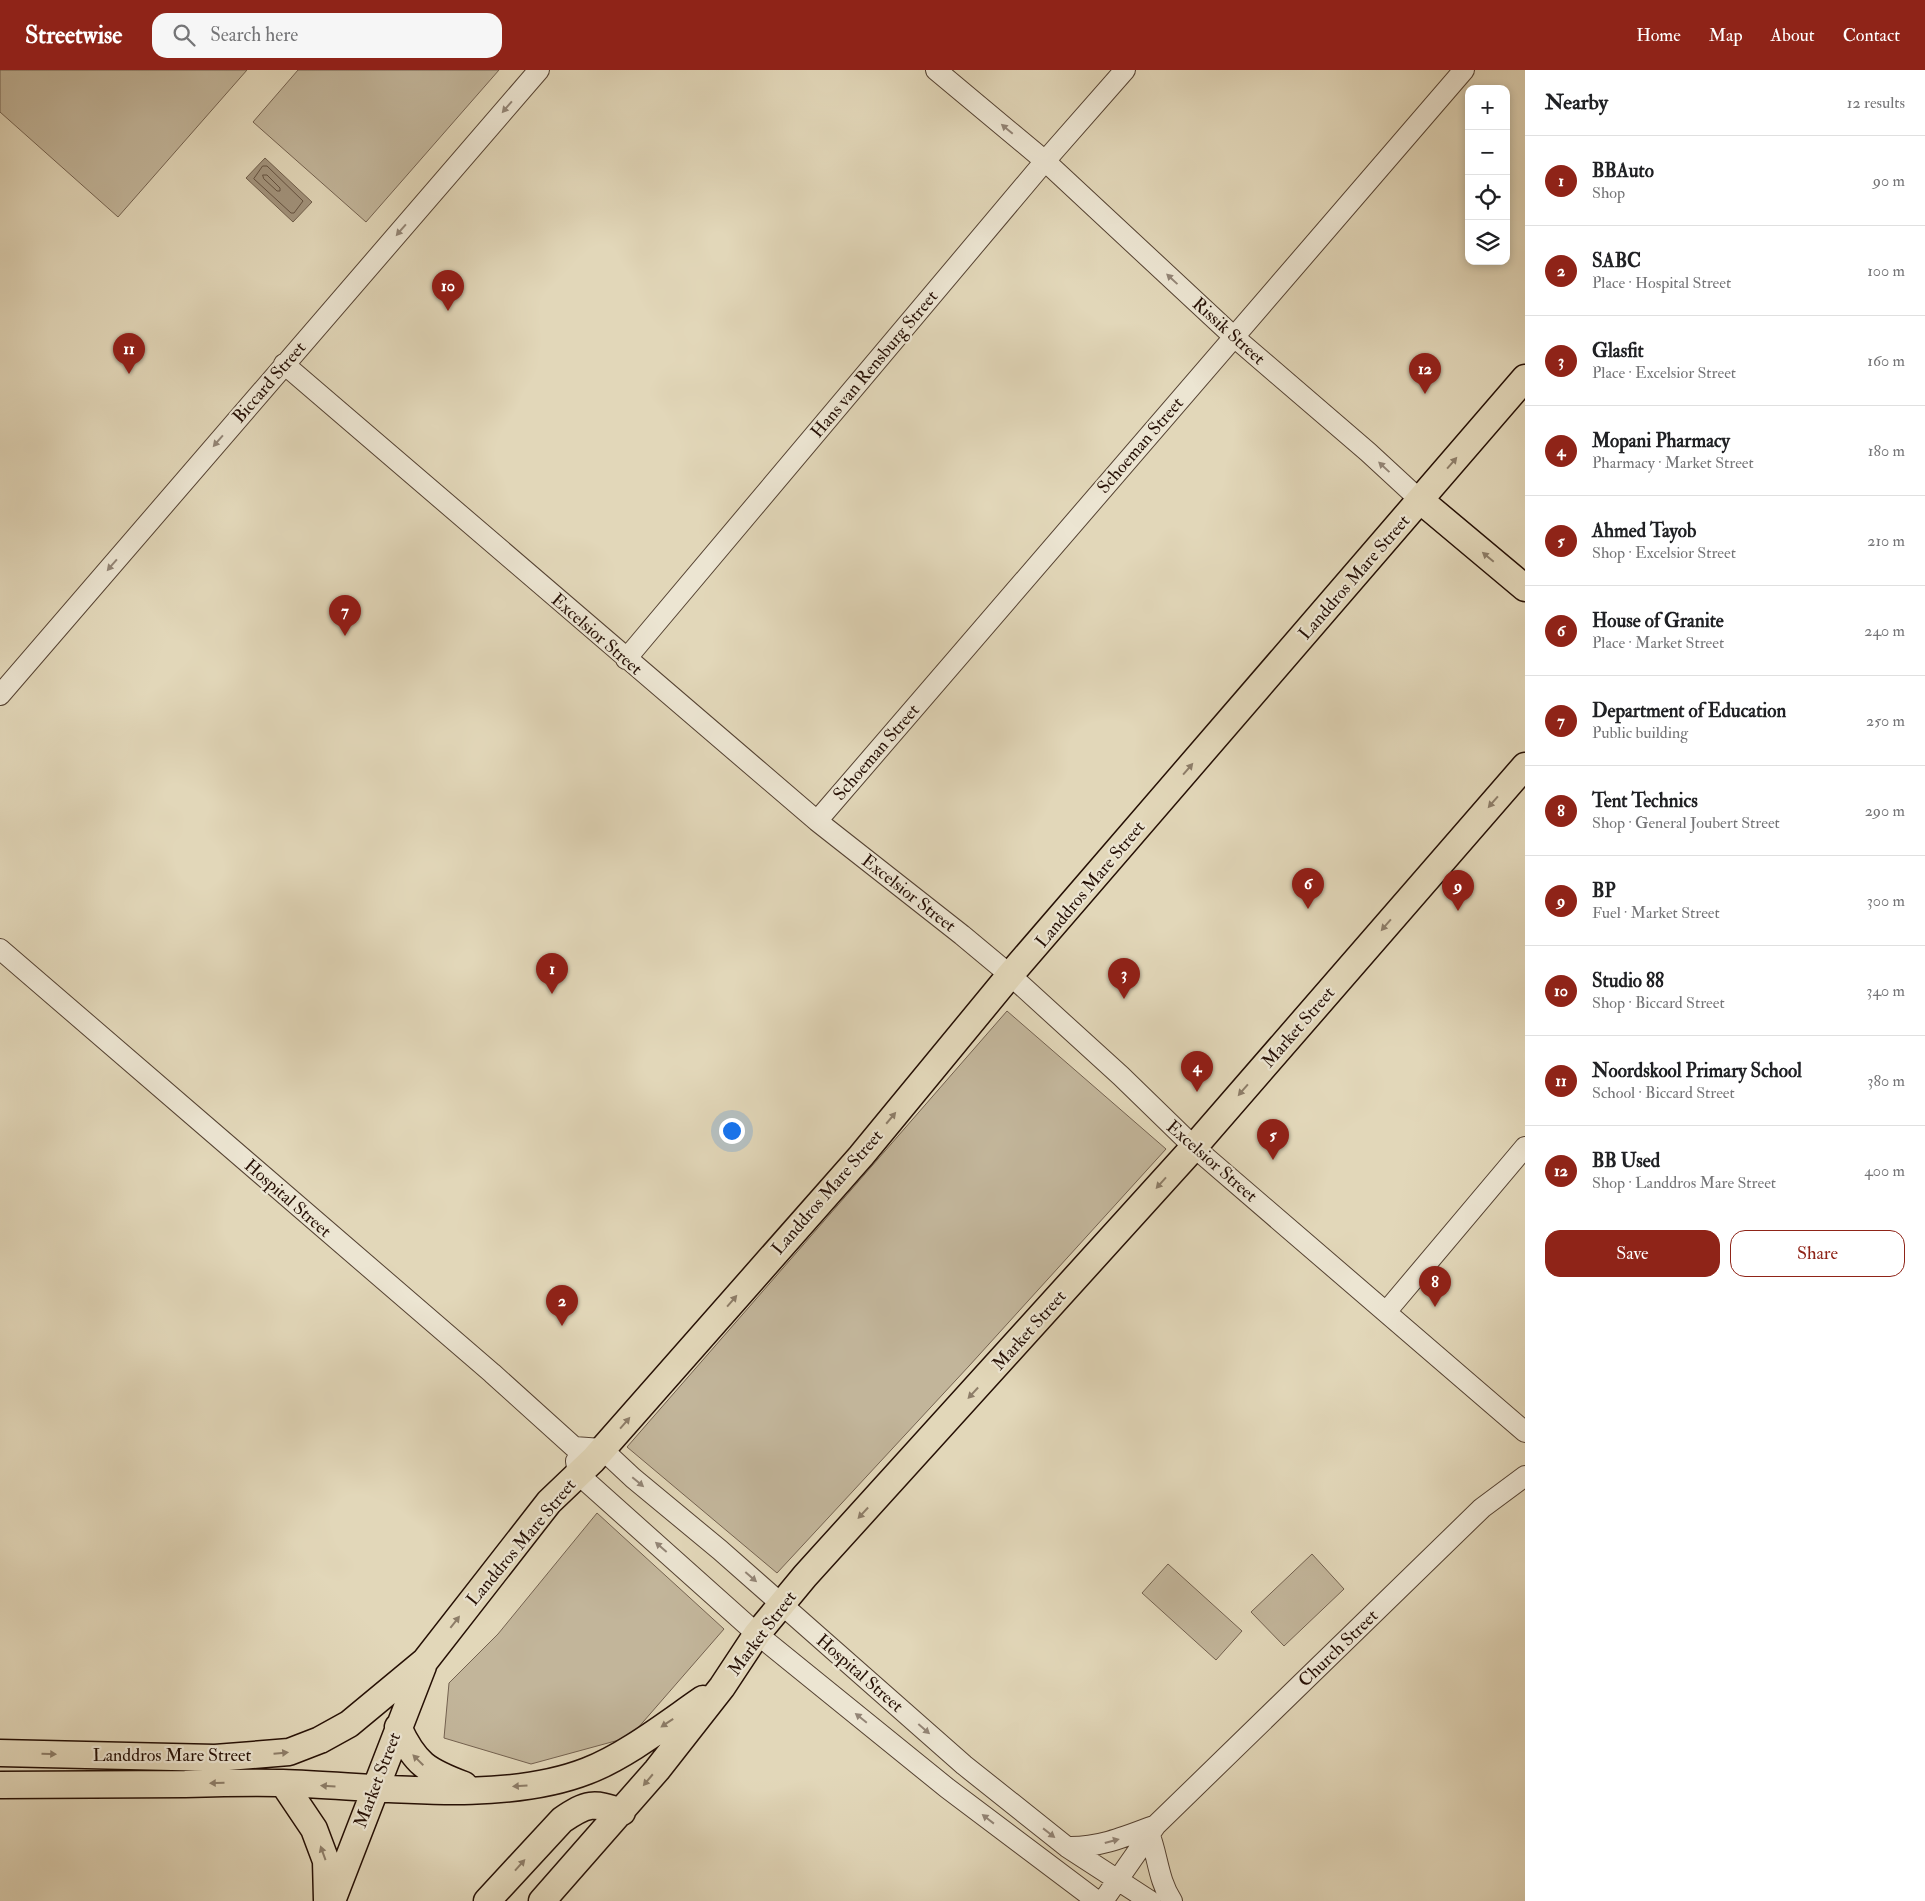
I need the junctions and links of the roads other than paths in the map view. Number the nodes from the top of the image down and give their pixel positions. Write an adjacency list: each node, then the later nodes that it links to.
1 (539, 70): 7 (street, Biccard Street, one-way to 7)
2 (936, 70): 5 (street, Rissik Street, one-way to 2)
3 (1125, 70): 5 (street, Hans van Rensburg Street)
4 (1464, 70): 6 (street, Schoeman Street)
5 (1045, 161): 6 (street, Rissik Street, one-way to 5); 11 (street, Hans van Rensburg Street)
6 (1233, 336): 9 (street, Rissik Street, one-way to 6); 14 (street, Schoeman Street)
7 (284, 364): 11 (street, Excelsior Street); 12 (street, Biccard Street, one-way to 12)
8 (1525, 378): 9 (main road, Landdros Mare Street, one-way to 8)
9 (1420, 500): 10 (main road, Rissik Street, one-way to 9); 16 (main road, Landdros Mare Street, one-way to 9)
10 (1525, 588)
11 (626, 659): 14 (street, Excelsior Street)
12 (0, 695)
13 (1525, 766): 17 (main road, Market Street, one-way to 17)
14 (817, 821): 16 (street, Excelsior Street)
15 (0, 949): 21 (street, Hospital Street)
16 (1010, 975): 17 (street, Excelsior Street); 22 (main road, Landdros Mare Street, one-way to 16)
17 (1194, 1147): 19 (street, Excelsior Street); 25 (main road, Market Street, one-way to 25)
18 (1525, 1147): 19 (street)
19 (1386, 1312): 20 (street, Excelsior Street)
20 (1525, 1432)
21 (574, 1447): 22 (street); 23 (street)
22 (602, 1449): 23 (main road, Landdros Mare Street); 25 (street, Hospital Street, one-way to 25)
23 (578, 1474): 26 (street, Hospital Street, one-way to 23); 27 (main road, Landdros Mare Street, one-way to 23)
24 (1525, 1476): 36 (street, Church Street)
25 (782, 1604): 26 (main road, Market Street); 37 (street, Hospital Street, one-way to 37)
26 (757, 1634): 28 (main road, Market Street); 43 (street, Hospital Street, one-way to 26)
27 (425, 1661): 29 (main road, Market Street); 30 (main road, Landdros Mare Street, one-way to 27)
28 (722, 1687): 34 (main road, Landdros Mare Street, one-way to 34); 35 (main road, Market Street, one-way to 35)
29 (398, 1727): 33 (main road, Market Street); 34 (main road, one-way to 29)
30 (0, 1753)
31 (283, 1783): 32 (main road, Landdros Mare Street, one-way to 32); 33 (main road, Landdros Mare Street, one-way to 31); 39 (main road, one-way to 31)
32 (0, 1785)
33 (374, 1789): 34 (main road, Landdros Mare Street); 40 (main road, Market Street)
34 (477, 1790)
35 (622, 1812): 41 (main road, one-way to 35); 42 (main road, Market Street)
36 (1153, 1829): 37 (street, Church Street, one-way to 36); 38 (street, Church Street); 46 (street)
37 (1067, 1847): 38 (street, Hospital Street)
38 (1117, 1879): 44 (street, Church Street); 45 (street, Hospital Street)
39 (327, 1901)
40 (332, 1901)
41 (487, 1901)
42 (542, 1901)
43 (1097, 1901)
44 (1103, 1901)
45 (1150, 1901)
46 (1172, 1901)

